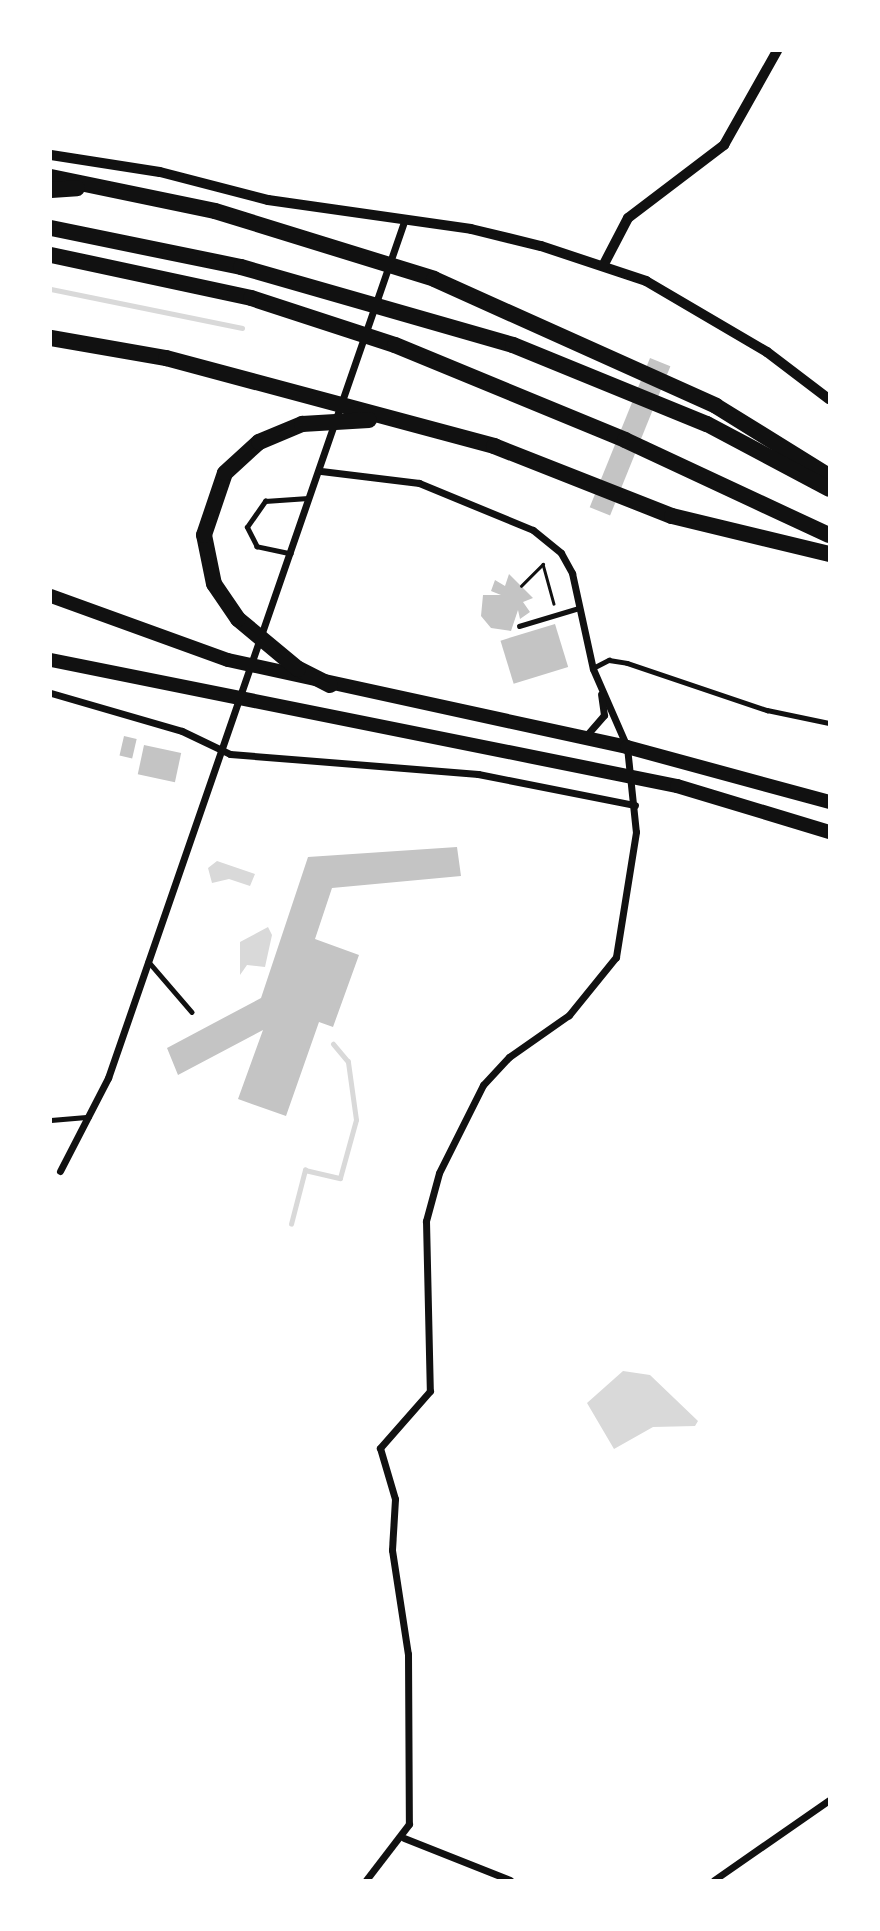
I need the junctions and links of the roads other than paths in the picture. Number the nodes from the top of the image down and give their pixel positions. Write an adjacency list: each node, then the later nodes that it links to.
1 (777, 51): 9 (street)
2 (51, 155): 6 (street)
3 (51, 177): 5 (highway)
4 (51, 190): 5 (highway)
5 (156, 196): 14 (highway)
6 (405, 219): 9 (street); 13 (street)
7 (51, 228): 15 (highway)
8 (51, 254): 17 (highway)
9 (603, 266): 11 (street)
10 (51, 338): 12 (highway)
11 (829, 399)
12 (406, 425): 19 (highway); 25 (highway)
13 (321, 471): 16 (street); 21 (street)
14 (829, 476)
15 (829, 489)
16 (311, 499): 18 (street); 18 (lane)
17 (829, 535)
18 (292, 554): 31 (street)
19 (829, 554)
20 (51, 596): 25 (highway)
21 (579, 608): 22 (lane); 24 (street)
22 (519, 625)
23 (51, 660): 32 (highway)
24 (593, 669): 26 (street); 28 (lane)
25 (330, 685): 29 (highway)
26 (601, 687): 29 (street); 30 (street)
27 (51, 693): 31 (street)
28 (829, 723)
29 (583, 738): 30 (highway)
30 (627, 747): 32 (street); 33 (highway)
31 (220, 749): 34 (street); 36 (street)
32 (631, 776): 34 (street); 35 (highway)
33 (829, 802)
34 (635, 805): 42 (street)
35 (829, 832)
36 (148, 961): 37 (lane); 38 (street)
37 (192, 1012)
38 (90, 1117): 39 (lane); 40 (street)
39 (51, 1120)
40 (60, 1171)
41 (829, 1800): 45 (street)
42 (404, 1838): 43 (street); 44 (street)
43 (366, 1880)
44 (510, 1880)
45 (714, 1880)

